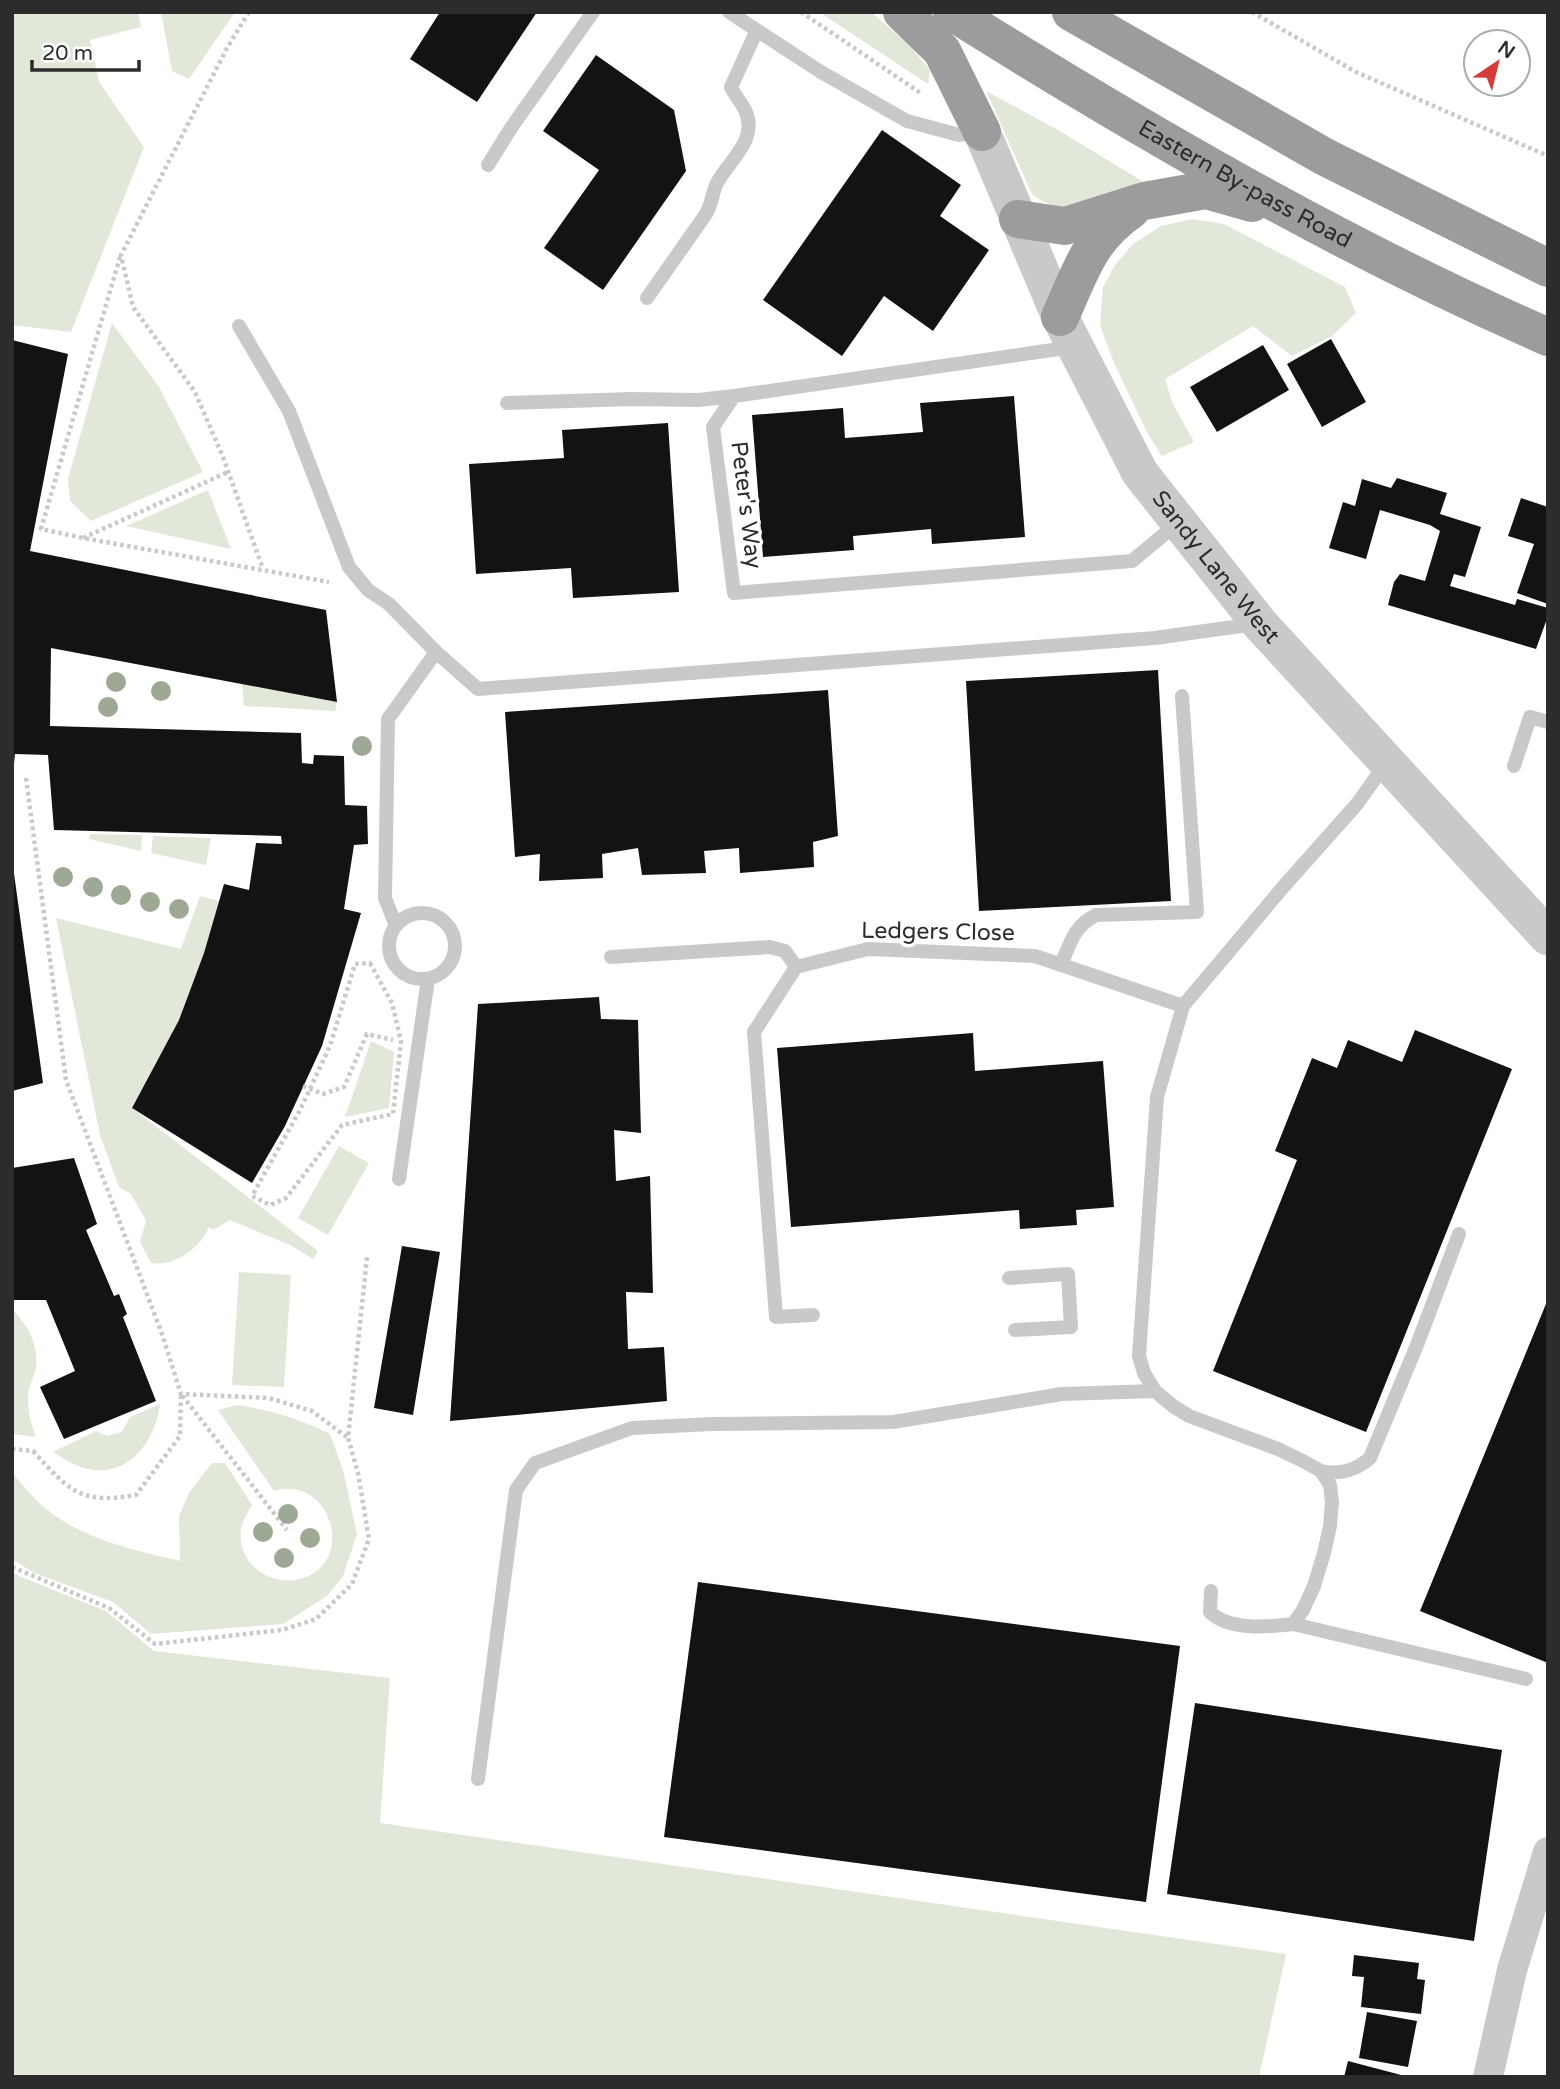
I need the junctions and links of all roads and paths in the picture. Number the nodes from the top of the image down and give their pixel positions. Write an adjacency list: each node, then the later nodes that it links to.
1 (250, 12): 17 (path)
2 (593, 12): 13 (lane)
3 (729, 12): 9 (lane)
4 (801, 12): 10 (path)
5 (902, 12): 11 (highway)
6 (952, 12): 15 (highway, Eastern By-pass Road)
7 (1071, 12): 18 (highway)
8 (1252, 12): 12 (path)
9 (757, 30): 11 (lane); 19 (lane)
10 (913, 89)
11 (982, 132): 16 (street, Sandy Lane West)
12 (1548, 156)
13 (488, 165)
14 (1144, 201): 15 (highway); 16 (highway); 21 (highway)
15 (1294, 215): 22 (highway, Eastern By-pass Road)
16 (1018, 219): 21 (street, Sandy Lane West)
17 (121, 255): 25 (path); 27 (path)
18 (1548, 268)
19 (647, 298)
20 (239, 326): 29 (lane)
21 (1067, 332): 23 (lane); 26 (street, Sandy Lane West)
22 (1548, 337)
23 (734, 396): 24 (lane); 26 (lane, Peter's Way)
24 (507, 403)
25 (228, 472): 27 (path); 28 (path)
26 (1179, 522): 30 (street, Sandy Lane West)
27 (83, 538): 28 (path)
28 (262, 569): 29 (path)
29 (368, 590): 31 (lane)
30 (1260, 624): 31 (lane); 34 (street, Sandy Lane West)
31 (436, 652): 37 (lane)
32 (1182, 696): 40 (lane)
33 (1548, 722): 35 (lane)
34 (1388, 761): 38 (street, Sandy Lane West); 45 (lane)
35 (1514, 766)
36 (26, 778): 56 (path)
37 (396, 926): 44 (lane); 44 (lane)
38 (1548, 937)
39 (611, 957): 41 (lane)
40 (1061, 965): 41 (lane, Ledgers Close); 45 (lane, Ledgers Close)
41 (796, 967): 53 (lane)
42 (344, 970): 43 (path)
43 (352, 973): 46 (path); 48 (path)
44 (428, 979): 49 (lane)
45 (1183, 1006): 55 (lane)
46 (401, 1041): 48 (path); 48 (path)
47 (303, 1086): 48 (path)
48 (310, 1089)
49 (399, 1179)
50 (1459, 1234): 59 (lane)
51 (367, 1257): 57 (path)
52 (1009, 1278): 54 (lane)
53 (813, 1315)
54 (1015, 1330)
55 (1156, 1391): 59 (lane); 65 (lane)
56 (181, 1394): 57 (path); 58 (path); 60 (path)
57 (348, 1438): 61 (path)
58 (12, 1449)
59 (1321, 1471): 63 (lane)
60 (287, 1530)
61 (12, 1567)
62 (1211, 1591): 63 (lane)
63 (1293, 1623): 64 (lane)
64 (1526, 1679)
65 (478, 1779)
66 (1548, 1852): 67 (street)
67 (1488, 2077)

